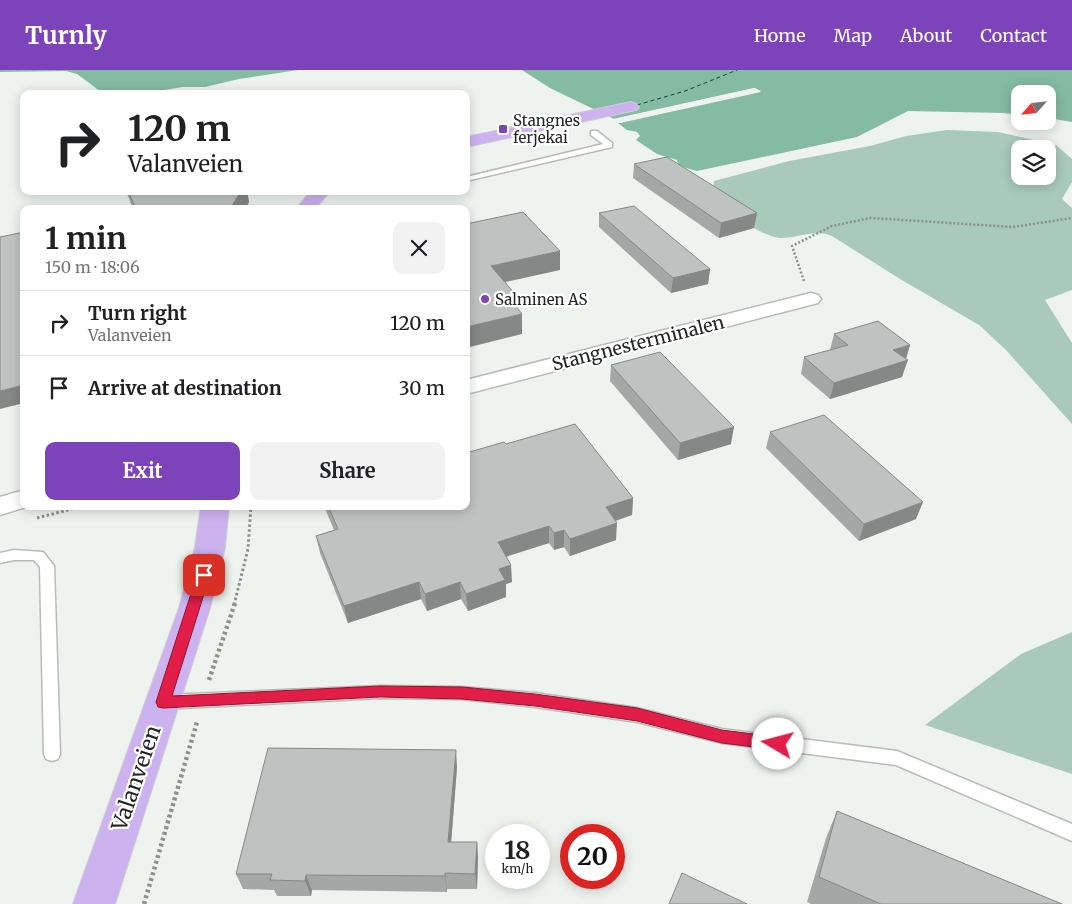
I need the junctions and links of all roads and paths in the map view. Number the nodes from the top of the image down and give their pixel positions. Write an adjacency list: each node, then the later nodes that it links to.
1 (631, 107): 2 (main road)
2 (576, 119): 3 (main road); 5 (main road)
3 (594, 133): 4 (main road); 6 (lane)
4 (576, 136)
5 (470, 141)
6 (470, 177)
7 (317, 195): 8 (main road)
8 (309, 205)
9 (1072, 218): 10 (path)
10 (811, 299): 11 (street, Stangnesterminalen)
11 (470, 386)
12 (0, 506): 13 (street)
13 (20, 509)
14 (215, 510): 16 (main road, Valanveien)
15 (0, 558): 17 (lane)
16 (163, 702): 18 (lane); 19 (main road, Valanveien)
17 (52, 754)
18 (1072, 833)
19 (94, 904)

